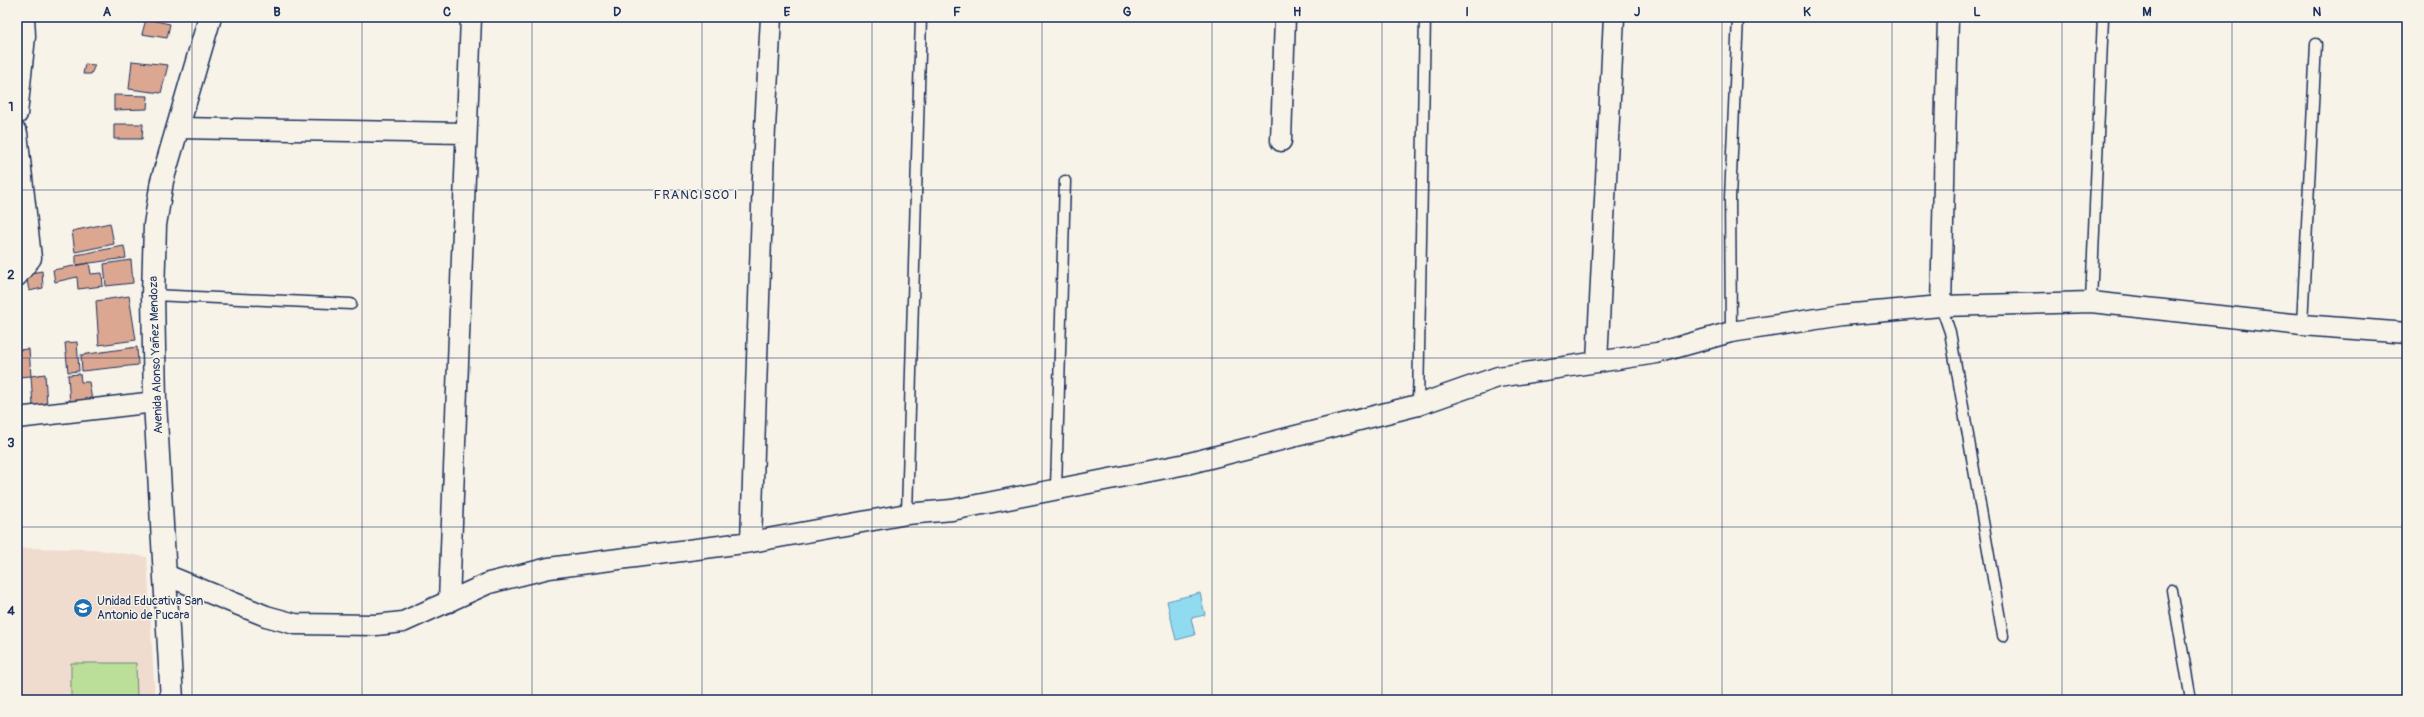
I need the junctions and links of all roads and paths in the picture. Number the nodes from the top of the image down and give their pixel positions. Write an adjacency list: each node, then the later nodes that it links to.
1 (210, 17): 14 (main road, Avenida Alonso Yañez Mendoza)
2 (471, 17): 16 (street)
3 (771, 17): 33 (street)
4 (921, 17): 32 (lane)
5 (1285, 17): 17 (street)
6 (1426, 17): 29 (lane)
7 (1614, 17): 27 (street)
8 (1738, 17): 25 (lane)
9 (1948, 17): 23 (street)
10 (2103, 17): 21 (lane)
11 (22, 29): 13 (street)
12 (2316, 44): 24 (lane)
13 (17, 114)
14 (178, 128): 16 (street); 20 (main road, Avenida Alonso Yañez Mendoza)
15 (17, 133): 19 (street)
16 (465, 133): 36 (street)
17 (1281, 141)
18 (1065, 181): 31 (lane)
19 (17, 276)
20 (153, 295): 22 (lane); 28 (main road, Avenida Alonso Yañez Mendoza)
21 (2091, 302): 23 (street); 24 (street)
22 (351, 304)
23 (1941, 306): 25 (street); 37 (lane)
24 (2302, 325): 26 (street)
25 (1731, 332): 27 (street)
26 (2407, 332)
27 (1597, 362): 29 (street)
28 (156, 402): 30 (street); 34 (main road, Avenida Alonso Yañez Mendoza)
29 (1418, 405): 31 (street)
30 (17, 418)
31 (1056, 488): 32 (street)
32 (907, 514): 33 (street)
33 (751, 542): 36 (street)
34 (166, 575): 36 (street); 38 (main road, Avenida Alonso Yañez Mendoza)
35 (2172, 590): 39 (lane)
36 (449, 602)
37 (2003, 636)
38 (172, 700)
39 (2191, 700)

